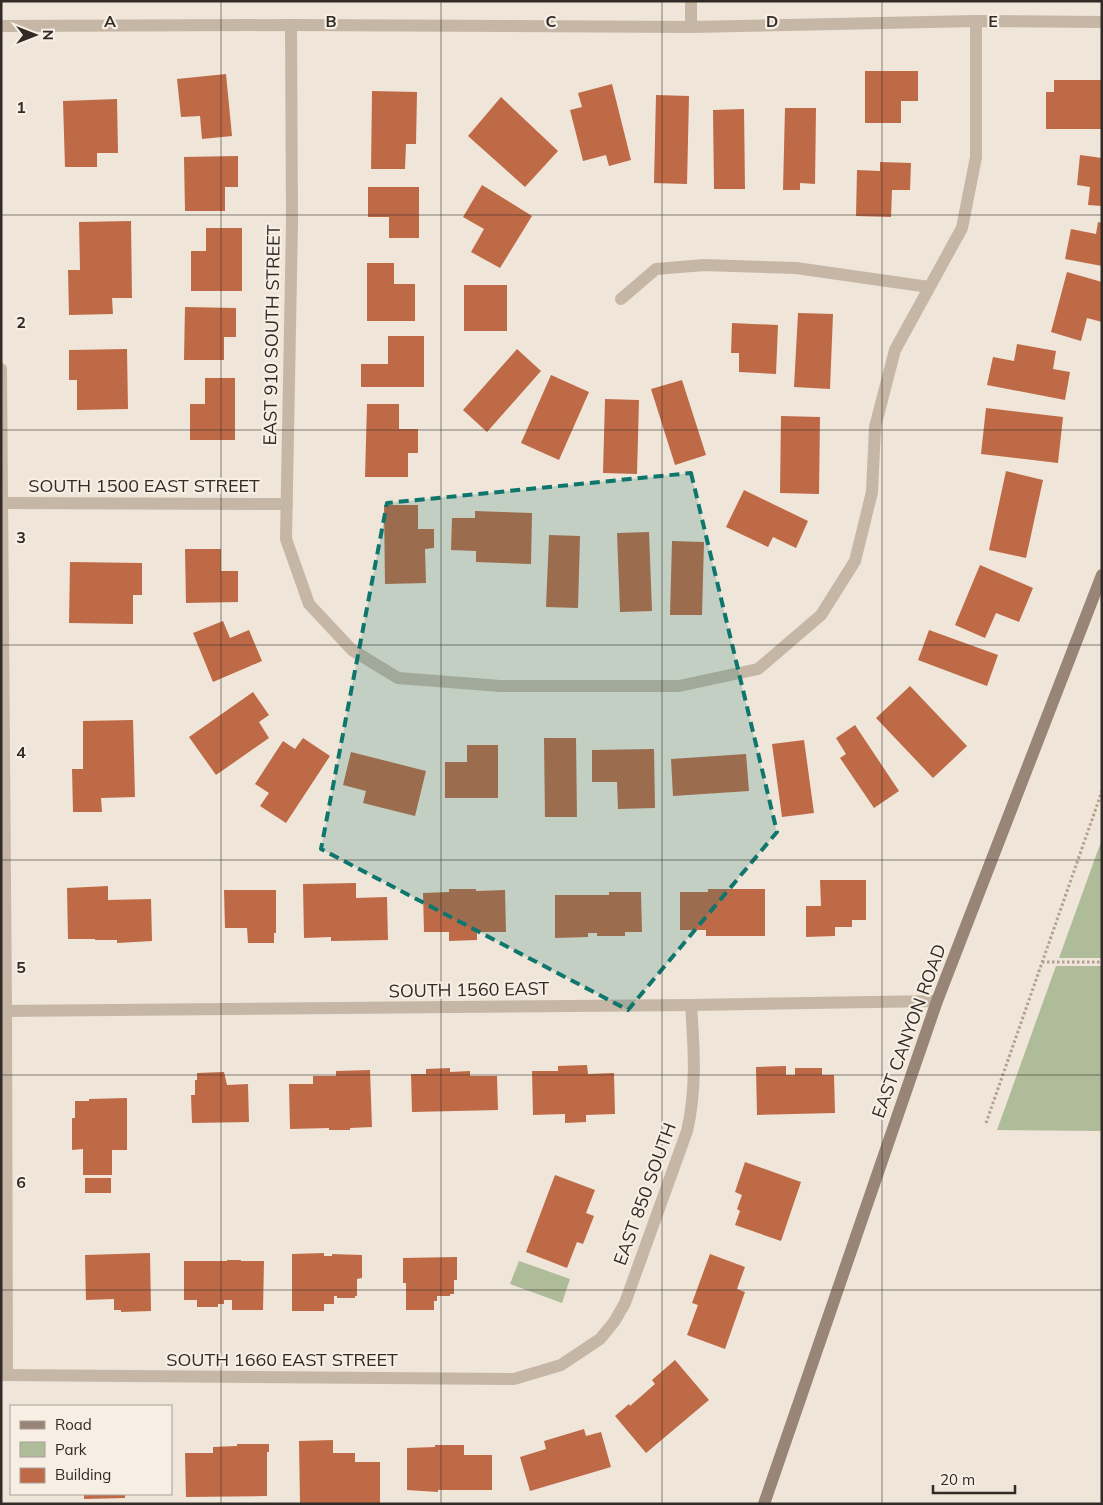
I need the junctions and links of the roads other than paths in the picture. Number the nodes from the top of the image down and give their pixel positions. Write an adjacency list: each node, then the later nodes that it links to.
1 (691, 1): 6 (street)
2 (976, 21): 3 (street); 6 (street); 7 (street, EAST 910 SOUTH STREET)
3 (1102, 22)
4 (291, 24): 5 (street); 6 (street); 11 (street, EAST 910 SOUTH STREET)
5 (1, 26)
6 (691, 27)
7 (929, 288): 8 (street); 11 (street, EAST 910 SOUTH STREET)
8 (621, 299)
9 (1, 369): 10 (street)
10 (2, 503): 11 (street, SOUTH 1500 EAST STREET); 13 (street)
11 (287, 504)
12 (1102, 576): 14 (main road, EAST CANYON ROAD)
13 (2, 681): 16 (street)
14 (937, 1001): 15 (street, SOUTH 1560 EAST); 19 (main road, EAST CANYON ROAD)
15 (691, 1005): 16 (street, SOUTH 1560 EAST); 17 (street, EAST 850 SOUTH)
16 (4, 1011): 18 (street)
17 (561, 1365): 18 (street, SOUTH 1660 EAST STREET)
18 (4, 1375)
19 (764, 1504)

